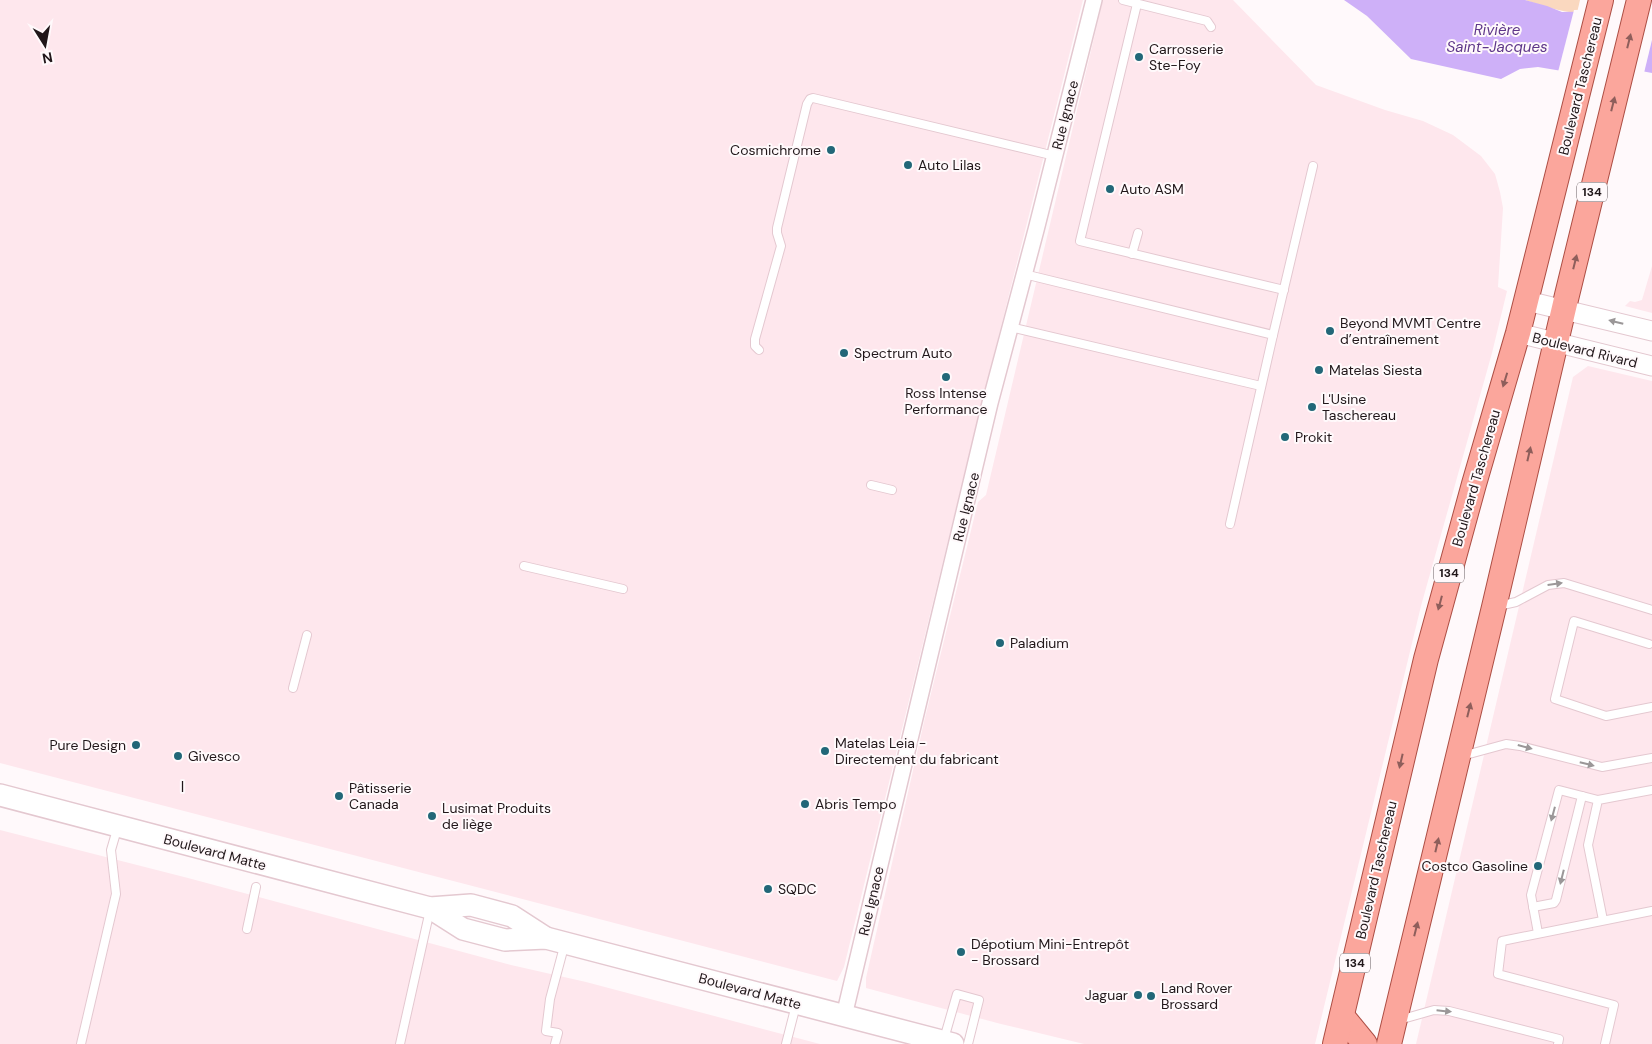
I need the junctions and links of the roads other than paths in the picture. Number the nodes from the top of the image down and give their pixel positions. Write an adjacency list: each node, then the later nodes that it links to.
1 (1094, 0): 7 (street, Rue Ignace)
2 (1123, 0): 3 (lane)
3 (1137, 4): 6 (lane); 10 (lane)
4 (1638, 4): 14 (main road, 134, one-way to 4)
5 (1600, 5): 13 (main road, Boulevard Taschereau / 134)
6 (1211, 27)
7 (1055, 156): 11 (street, Rue Ignace); 20 (lane)
8 (1312, 166): 12 (lane)
9 (1138, 233): 10 (lane)
10 (1132, 254): 12 (lane)
11 (1024, 274): 15 (street, Rue Ignace); 18 (lane)
12 (1284, 290): 18 (lane)
13 (1527, 301): 14 (street); 17 (main road, Boulevard Taschereau / 134)
14 (1563, 309): 16 (street, one-way to 14); 19 (main road, 134)
15 (1010, 327): 22 (lane); 50 (street, Rue Ignace)
16 (1652, 331)
17 (1518, 333): 19 (street, Boulevard Rivard); 51 (main road, Boulevard Taschereau / 134, one-way to 51)
18 (1273, 335): 22 (lane)
19 (1556, 343): 21 (street, Boulevard Rivard); 28 (main road, 134, one-way to 19)
20 (759, 350)
21 (1652, 366)
22 (1261, 386): 25 (lane)
23 (871, 485): 24 (lane)
24 (892, 490)
25 (1230, 524)
26 (524, 566): 27 (lane)
27 (623, 589)
28 (1494, 607): 29 (lane, one-way to 29); 34 (main road, 134, one-way to 28)
29 (1652, 610)
30 (307, 635): 32 (lane)
31 (1648, 644): 33 (lane)
32 (293, 688)
33 (1652, 707)
34 (1458, 758): 35 (lane, one-way to 35); 52 (main road, 134, one-way to 34)
35 (1652, 758)
36 (1652, 790): 39 (lane)
37 (0, 796): 40 (main road, Boulevard Matte)
38 (1582, 796): 39 (lane); 42 (lane, one-way to 42); 42 (lane, one-way to 42)
39 (1598, 800): 45 (lane)
40 (118, 826): 43 (main road, Boulevard Matte); 54 (lane)
41 (256, 887): 46 (lane)
42 (1533, 907): 47 (lane)
43 (430, 908): 48 (main road, Boulevard Matte); 55 (lane)
44 (1652, 911): 45 (lane)
45 (1603, 920): 47 (lane)
46 (247, 929)
47 (1538, 933): 62 (lane)
48 (555, 941): 49 (main road, Boulevard Matte); 56 (lane)
49 (796, 1003): 50 (main road, Boulevard Matte); 57 (lane)
50 (844, 1016): 53 (main road, Boulevard Matte)
51 (1342, 1016): 59 (main road, Boulevard Taschereau / 134); 60 (main road)
52 (1392, 1033): 61 (lane, one-way to 61)
53 (949, 1043): 58 (lane)
54 (81, 1044)
55 (400, 1044)
56 (555, 1044)
57 (786, 1044)
58 (968, 1044)
59 (1335, 1044)
60 (1365, 1044)
61 (1558, 1044)
62 (1604, 1044)

